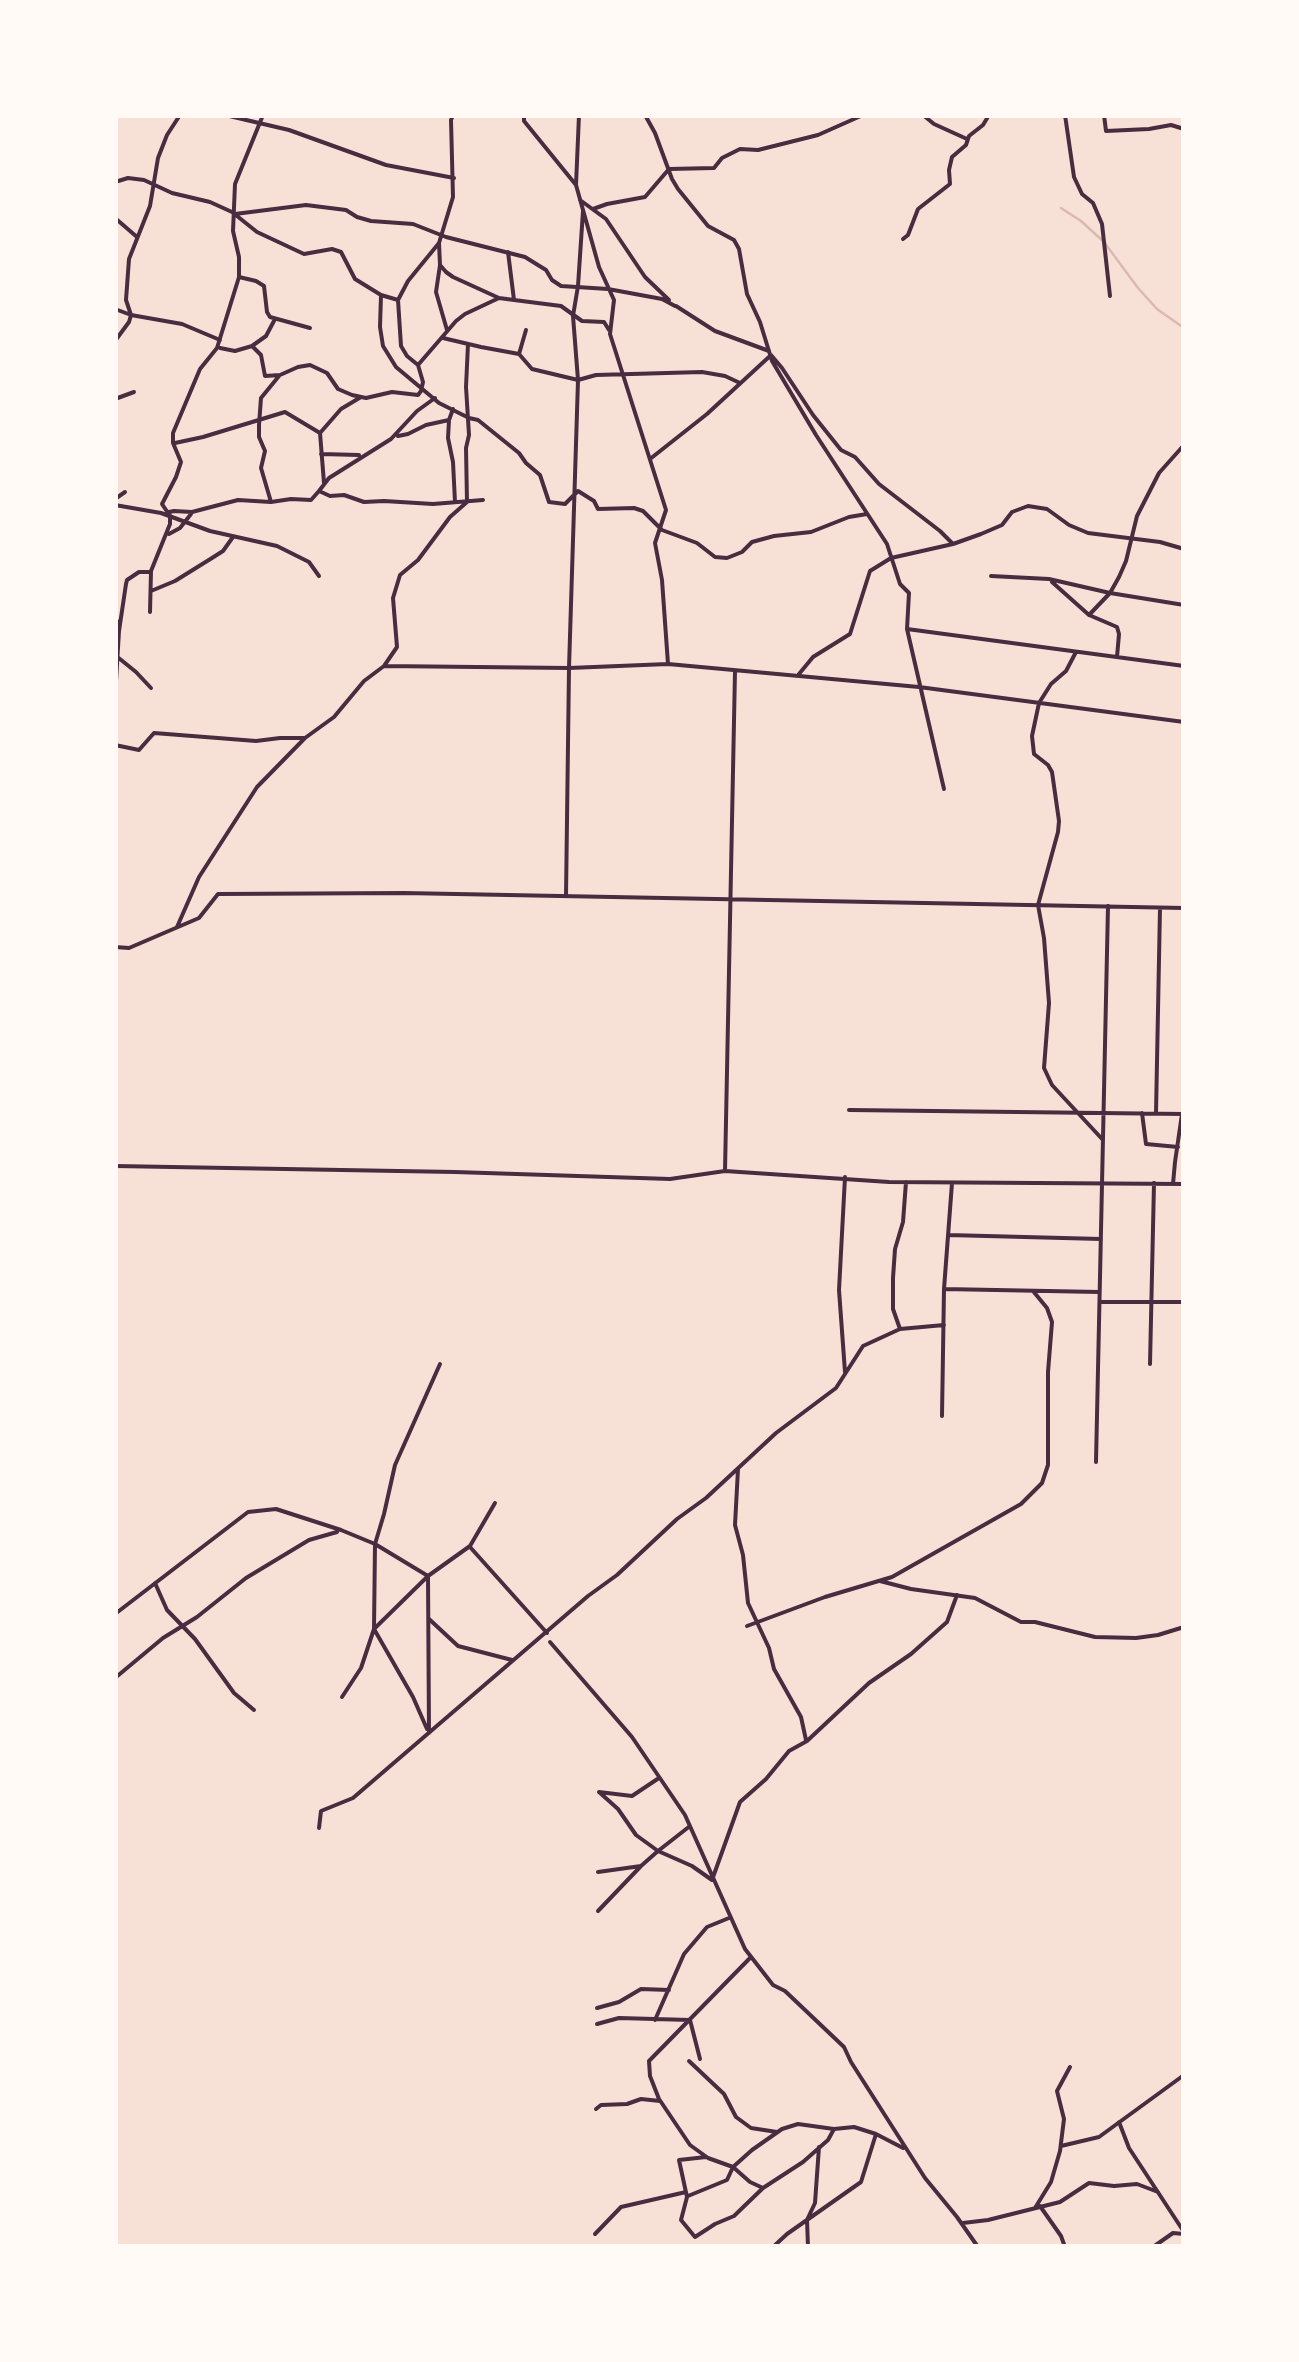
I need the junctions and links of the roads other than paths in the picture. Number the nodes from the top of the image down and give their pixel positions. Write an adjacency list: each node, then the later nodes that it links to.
1 (180, 115): 20 (street)
2 (225, 115): 14 (street)
3 (263, 115): 14 (street)
4 (453, 115): 18 (street)
5 (524, 115): 21 (street)
6 (579, 115): 21 (street)
7 (645, 115): 17 (street)
8 (863, 115): 17 (street)
9 (923, 115): 16 (street)
10 (989, 115): 16 (street)
11 (1065, 115): 37 (street)
12 (1104, 115): 15 (street)
13 (1178, 118): 15 (street)
14 (259, 121): 18 (street); 25 (street)
15 (1181, 128)
16 (968, 140): 29 (street)
17 (669, 168): 23 (street); 57 (street)
18 (454, 178): 27 (street)
19 (115, 182): 20 (street)
20 (154, 184): 25 (street); 28 (street)
21 (576, 185): 22 (street)
22 (580, 200): 23 (street); 24 (street)
23 (593, 209): 41 (street)
24 (583, 211): 34 (street); 35 (street)
25 (235, 214): 27 (street); 33 (street); 36 (street)
26 (115, 218): 28 (street)
27 (442, 236): 30 (street); 31 (street)
28 (137, 237): 43 (street)
29 (904, 239)
30 (439, 243): 32 (street); 39 (street)
31 (508, 252): 34 (street); 40 (street)
32 (440, 264): 38 (street); 47 (street)
33 (239, 277): 45 (street); 51 (street)
34 (578, 286): 35 (street); 44 (street)
35 (608, 289): 41 (street); 49 (street)
36 (381, 295): 39 (street); 63 (street)
37 (1110, 296)
38 (499, 298): 40 (street); 47 (street)
39 (398, 300): 58 (street)
40 (514, 300): 44 (street)
41 (675, 306): 57 (street)
42 (115, 309): 43 (street)
43 (131, 315): 51 (street); 52 (street)
44 (572, 316): 49 (street); 61 (street)
45 (276, 319): 46 (street); 54 (street)
46 (310, 328)
47 (446, 330): 50 (street)
48 (526, 330): 56 (street)
49 (610, 334): 60 (street)
50 (444, 338): 53 (street); 58 (street)
51 (220, 340): 55 (street)
52 (115, 341)
53 (468, 344): 56 (street); 69 (street)
54 (252, 346): 55 (street); 59 (street)
55 (218, 348): 74 (street)
56 (519, 354): 61 (street)
57 (770, 354): 62 (street); 89 (street); 96 (street)
58 (418, 366): 63 (street)
59 (280, 375): 65 (street); 70 (street)
60 (624, 376): 61 (street); 62 (street); 78 (street)
61 (578, 380): 82 (street)
62 (740, 384): 78 (street)
63 (422, 388): 65 (street); 66 (street)
64 (134, 392): 67 (street)
65 (361, 397): 72 (street)
66 (435, 398): 68 (street); 73 (street)
67 (115, 399)
68 (454, 409): 69 (street); 71 (street)
69 (469, 418): 82 (street); 87 (street)
70 (260, 419): 72 (street); 74 (street); 85 (street)
71 (449, 420): 73 (street); 86 (street)
72 (320, 434): 76 (street)
73 (394, 436): 77 (street)
74 (174, 443): 90 (street)
75 (1184, 445): 95 (street)
76 (321, 454): 77 (street); 79 (street)
77 (364, 455): 79 (street)
78 (650, 459): 92 (street)
79 (324, 483): 80 (street)
80 (319, 491): 85 (street); 86 (street)
81 (125, 492): 84 (street)
82 (574, 492): 92 (street); 117 (street)
83 (483, 500): 87 (street)
84 (115, 502): 90 (street)
85 (270, 502): 88 (street)
86 (454, 502): 87 (street)
87 (467, 502): 115 (street)
88 (192, 512): 90 (street); 91 (street)
89 (866, 514): 92 (street); 98 (street)
90 (170, 516): 91 (street); 93 (street)
91 (185, 522): 93 (street); 94 (street)
92 (660, 529): 114 (street)
93 (166, 537): 99 (street)
94 (232, 537): 100 (street); 103 (street)
95 (1131, 539): 96 (street); 97 (street); 104 (street)
96 (953, 544): 98 (street)
97 (1184, 548)
98 (891, 558): 110 (street); 119 (street)
99 (151, 572): 103 (street); 109 (street)
100 (319, 576)
101 (991, 576): 102 (street)
102 (1049, 580): 104 (street); 107 (street)
103 (152, 591): 106 (street)
104 (1110, 594): 105 (street); 107 (street)
105 (1184, 604)
106 (150, 612)
107 (1089, 615): 113 (street)
108 (115, 617): 109 (street)
109 (120, 626): 112 (street)
110 (908, 629): 111 (street); 120 (street)
111 (1076, 652): 113 (street); 123 (street)
112 (117, 653): 121 (street); 122 (street)
113 (1116, 657): 116 (street)
114 (668, 664): 117 (street); 118 (street)
115 (384, 666): 117 (street); 125 (street)
116 (1184, 666)
117 (569, 668): 128 (street)
118 (736, 670): 119 (street); 129 (street)
119 (797, 676): 120 (street)
120 (919, 687): 123 (street); 127 (street)
121 (150, 688)
122 (115, 697)
123 (1040, 703): 124 (street); 130 (street)
124 (1184, 722)
125 (305, 738): 126 (street); 134 (street)
126 (115, 745)
127 (944, 789)
128 (566, 896): 129 (street); 134 (street)
129 (729, 899): 130 (street); 145 (street)
130 (1038, 905): 131 (street); 137 (street)
131 (1108, 906): 132 (street); 138 (street)
132 (1160, 907): 133 (street); 140 (street)
133 (1184, 908)
134 (177, 928): 135 (street)
135 (115, 947)
136 (850, 1110): 137 (street)
137 (1075, 1112): 138 (street); 142 (street)
138 (1104, 1112): 139 (street); 142 (street)
139 (1142, 1113): 140 (street); 143 (street)
140 (1156, 1113): 141 (street)
141 (1183, 1114): 143 (street)
142 (1104, 1140): 148 (street)
143 (1178, 1147): 151 (street)
144 (115, 1166): 145 (street)
145 (725, 1171): 146 (street)
146 (844, 1178): 147 (street); 165 (street)
147 (906, 1182): 149 (street); 162 (street)
148 (1103, 1182): 149 (street); 150 (street); 154 (street)
149 (952, 1183): 153 (street)
150 (1154, 1184): 151 (street); 159 (street)
151 (1174, 1184): 152 (street)
152 (1184, 1184)
153 (948, 1235): 154 (street); 155 (street)
154 (1102, 1239): 157 (street)
155 (944, 1289): 156 (street); 161 (street)
156 (1033, 1291): 157 (street); 174 (street)
157 (1100, 1292): 158 (street)
158 (1100, 1302): 159 (street); 167 (street)
159 (1151, 1302): 160 (street); 164 (street)
160 (1184, 1302)
161 (944, 1325): 162 (street); 166 (street)
162 (900, 1329): 165 (street)
163 (440, 1364): 171 (street)
164 (1150, 1364)
165 (846, 1373): 168 (street)
166 (942, 1416)
167 (1096, 1462)
168 (738, 1469): 179 (street); 184 (street)
169 (495, 1503): 172 (street)
170 (342, 1530): 171 (street); 175 (street); 180 (street)
171 (374, 1544): 173 (street); 183 (street)
172 (470, 1546): 173 (street); 184 (street)
173 (428, 1576): 178 (street); 183 (street)
174 (880, 1580): 176 (street); 179 (street)
175 (155, 1582): 177 (street); 180 (street)
176 (957, 1595): 182 (street); 191 (street)
177 (115, 1614)
178 (429, 1619): 186 (street); 190 (street)
179 (758, 1623): 181 (street); 191 (street)
180 (181, 1626): 187 (street); 189 (street)
181 (747, 1626)
182 (1184, 1628)
183 (374, 1629): 188 (street); 190 (street)
184 (546, 1633): 186 (street)
185 (550, 1642): 192 (street)
186 (514, 1660): 190 (street)
187 (115, 1678)
188 (342, 1697)
189 (254, 1710)
190 (429, 1733): 194 (street)
191 (806, 1741): 198 (street)
192 (659, 1778): 193 (street); 195 (street)
193 (690, 1826): 195 (street); 198 (street)
194 (319, 1828)
195 (658, 1851): 196 (street); 198 (street)
196 (641, 1866): 197 (street); 199 (street)
197 (598, 1872)
198 (712, 1880): 200 (street)
199 (598, 1911)
200 (730, 1918): 201 (street); 202 (street)
201 (750, 1957): 205 (street); 219 (street)
202 (669, 1990): 203 (street); 204 (street)
203 (597, 2008)
204 (656, 2020): 205 (street); 206 (street)
205 (690, 2020): 207 (street); 211 (street)
206 (597, 2024)
207 (700, 2059)
208 (689, 2061): 215 (street)
209 (1070, 2067): 217 (street)
210 (1184, 2076): 213 (street)
211 (660, 2101): 212 (street); 220 (street)
212 (596, 2110)
213 (1119, 2122): 217 (street); 223 (street)
214 (834, 2129): 215 (street); 216 (street); 218 (street)
215 (777, 2132): 221 (street)
216 (876, 2134): 219 (street); 226 (street)
217 (1060, 2146): 225 (street)
218 (819, 2147): 222 (street); 226 (street)
219 (907, 2150): 227 (street)
220 (706, 2157): 221 (street); 224 (street)
221 (733, 2167): 222 (street); 224 (street)
222 (763, 2188): 224 (street)
223 (1158, 2192): 225 (street); 228 (street)
224 (687, 2194): 229 (street)
225 (1038, 2207): 227 (street); 233 (street)
226 (807, 2220): 230 (street); 231 (street)
227 (962, 2224): 232 (street)
228 (1184, 2233): 234 (street)
229 (595, 2234)
230 (772, 2247)
231 (808, 2247)
232 (978, 2247)
233 (1065, 2247)
234 (1154, 2247)

